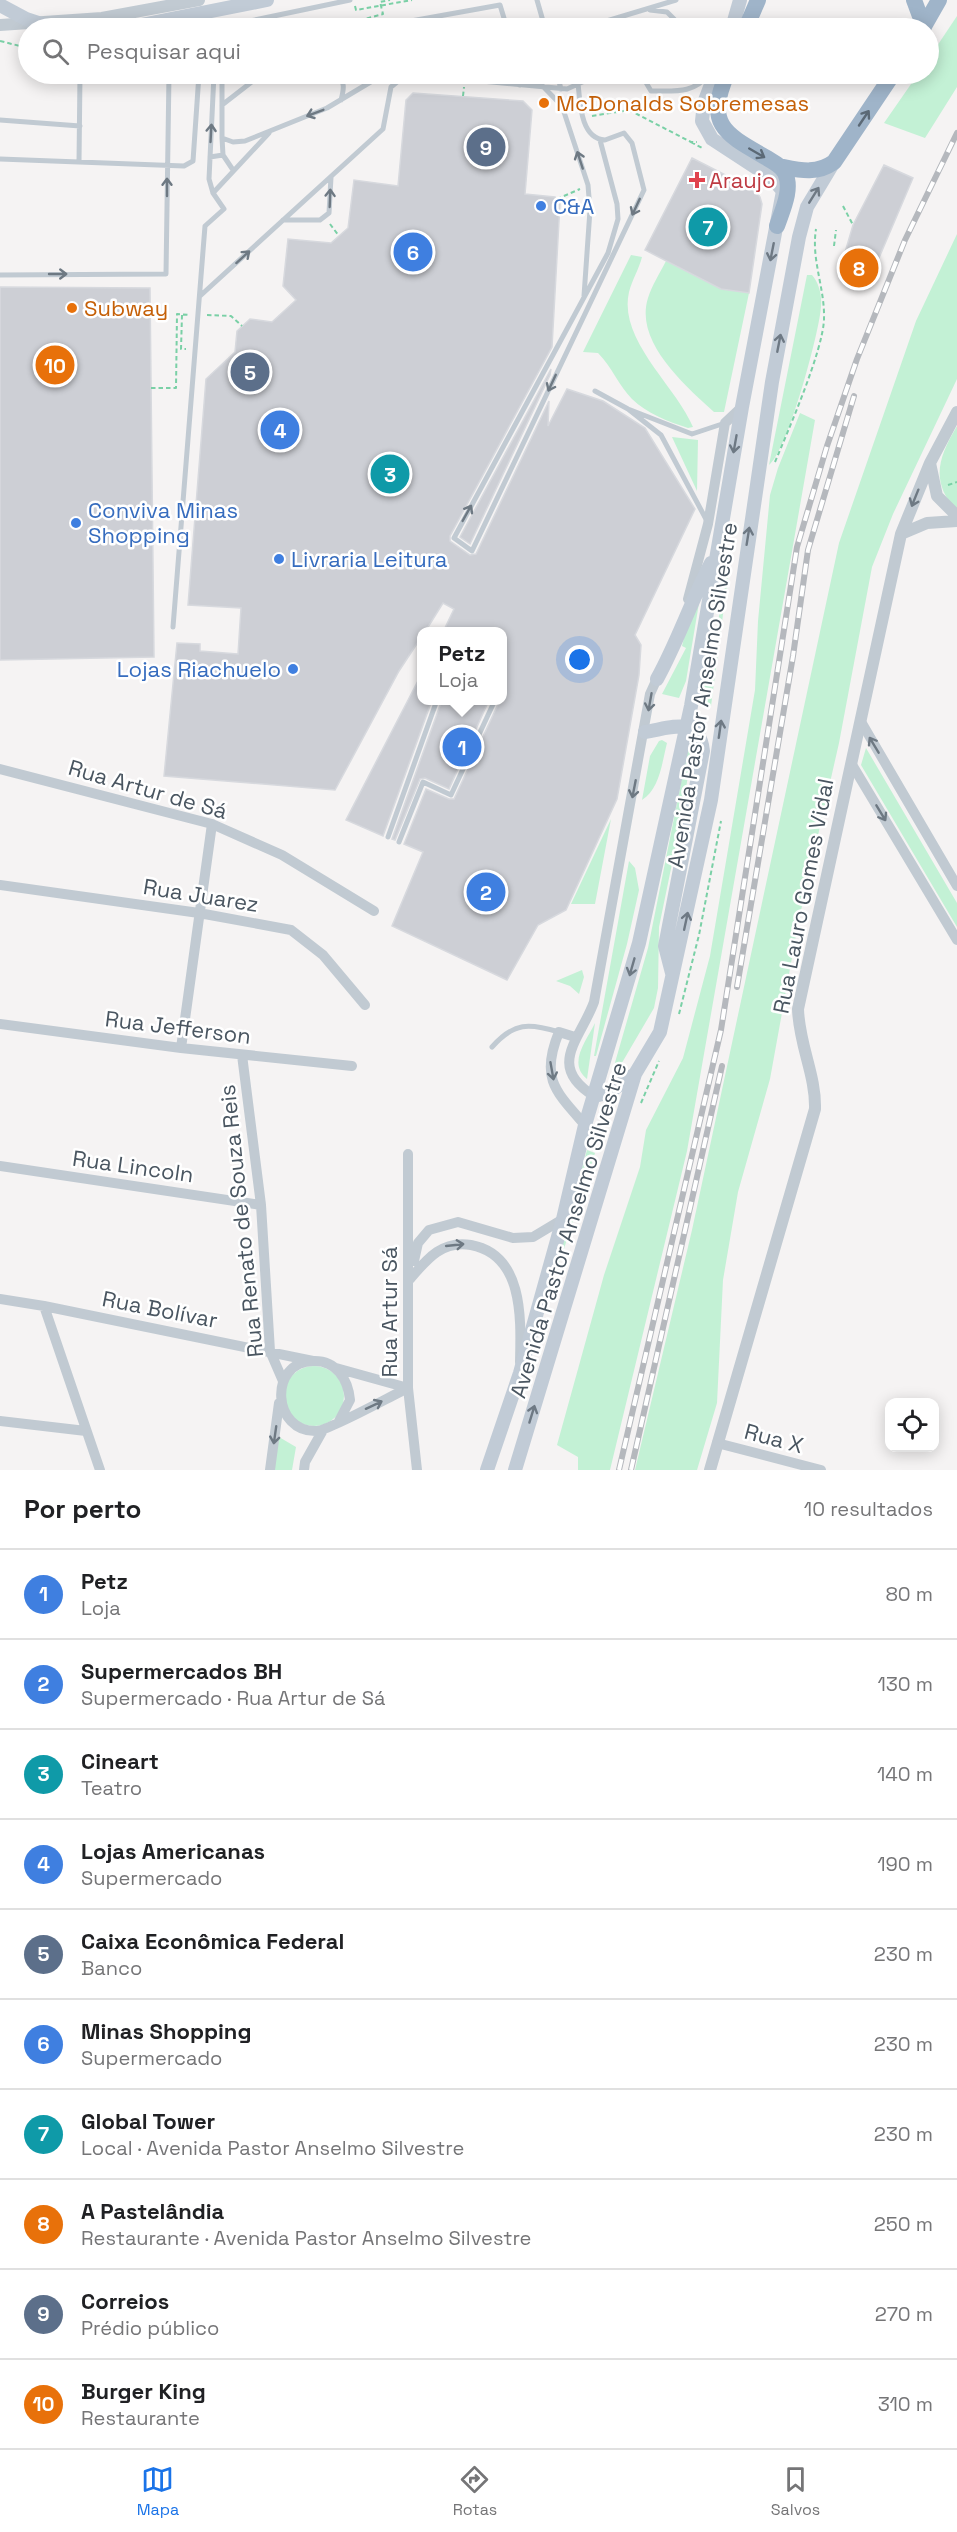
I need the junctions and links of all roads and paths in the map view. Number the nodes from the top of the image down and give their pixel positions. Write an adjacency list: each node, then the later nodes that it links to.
1 (199, 0): 16 (street)
2 (267, 0): 17 (main road)
3 (352, 0): 5 (path); 18 (lane)
4 (390, 0): 12 (path)
5 (412, 0)
6 (537, 0): 22 (lane)
7 (676, 0): 14 (lane)
8 (740, 0): 25 (main road)
9 (758, 0): 26 (highway)
10 (914, 0): 27 (highway)
11 (940, 0): 28 (highway)
12 (380, 1): 19 (path)
13 (0, 5): 15 (main road)
14 (648, 9): 23 (lane); 24 (lane)
15 (23, 18)
16 (102, 18)
17 (176, 18)
18 (265, 18)
19 (368, 18)
20 (428, 18): 21 (lane)
21 (504, 18)
22 (542, 18)
23 (618, 18)
24 (673, 18)
25 (735, 18)
26 (750, 18)
27 (920, 18)
28 (930, 18)
29 (18, 25): 30 (street)
30 (0, 26)
31 (0, 41): 32 (path)
32 (18, 46)
33 (80, 84): 59 (lane)
34 (169, 84): 69 (lane)
35 (198, 84): 69 (lane)
36 (214, 84): 65 (lane, one-way to 36)
37 (222, 84): 56 (lane)
38 (250, 84): 56 (lane)
39 (343, 84): 55 (lane)
40 (367, 84): 55 (lane)
41 (394, 84): 72 (lane)
42 (509, 84): 52 (lane)
43 (539, 84): 53 (lane)
44 (560, 84): 54 (lane)
45 (576, 84): 54 (lane)
46 (578, 84): 57 (lane)
47 (647, 84): 48 (lane)
48 (701, 84)
49 (711, 84): 62 (main road)
50 (723, 84): 70 (highway, one-way to 70)
51 (886, 84): 68 (highway, one-way to 51)
52 (520, 85): 53 (lane)
53 (542, 87): 54 (lane); 73 (lane, one-way to 53)
54 (561, 89)
55 (340, 100): 60 (lane, one-way to 60)
56 (222, 105): 61 (lane)
57 (583, 118): 62 (path); 63 (lane)
58 (0, 120): 59 (lane)
59 (80, 126): 67 (lane)
60 (270, 131): 61 (lane); 71 (lane)
61 (222, 138): 64 (lane)
62 (712, 139): 70 (main road)
63 (600, 140): 87 (lane); 87 (lane, one-way to 87)
64 (223, 155): 65 (lane); 71 (lane)
65 (210, 157): 74 (lane)
66 (0, 159): 67 (lane)
67 (80, 162): 69 (lane)
68 (834, 162): 70 (highway); 125 (main road, Avenida Pastor Anselmo Silvestre, one-way to 68)
69 (167, 166): 85 (lane, one-way to 69)
70 (776, 169): 80 (highway)
71 (233, 170): 74 (lane)
72 (331, 177): 77 (lane, one-way to 72); 78 (lane)
73 (588, 185): 75 (path); 87 (lane)
74 (213, 193): 86 (lane)
75 (557, 199)
76 (843, 206): 79 (path)
77 (324, 217): 78 (lane); 83 (path)
78 (283, 220): 86 (lane, one-way to 78)
79 (853, 225)
80 (777, 226): 94 (main road, Avenida Pastor Anselmo Silvestre, one-way to 94)
81 (817, 226): 99 (path)
82 (837, 230): 84 (path)
83 (339, 236)
84 (834, 246)
85 (0, 275)
86 (200, 296): 89 (lane)
87 (583, 301)
88 (182, 315): 89 (path); 90 (path); 92 (path)
89 (198, 315): 90 (lane); 91 (path)
90 (198, 324): 107 (lane)
91 (242, 327)
92 (151, 388)
93 (595, 391): 95 (lane)
94 (742, 407): 97 (street); 106 (main road, Avenida Pastor Anselmo Silvestre, one-way to 106)
95 (628, 409): 97 (lane); 104 (lane)
96 (957, 412): 98 (street, Rua Lauro Gomes Vidal)
97 (724, 423): 104 (street, Avenida Pastor Anselmo Silvestre)
98 (930, 463): 102 (street); 105 (street, Rua Lauro Gomes Vidal, one-way to 105)
99 (771, 471)
100 (957, 482): 101 (path)
101 (945, 487)
102 (957, 516)
103 (957, 521): 105 (street)
104 (708, 524): 108 (street, Avenida Pastor Anselmo Silvestre)
105 (901, 534): 111 (street, Rua Lauro Gomes Vidal)
106 (716, 554): 108 (main road); 112 (main road, Avenida Pastor Anselmo Silvestre)
107 (173, 627)
108 (657, 679): 113 (street, Avenida Pastor Anselmo Silvestre, one-way to 113)
109 (435, 705): 118 (lane)
110 (493, 705): 119 (lane)
111 (860, 720): 114 (street, Rua Lauro Gomes Vidal); 121 (street, one-way to 111)
112 (685, 726): 113 (main road); 125 (main road); 137 (main road, Avenida Pastor Anselmo Silvestre, one-way to 137)
113 (645, 732): 130 (street, Avenida Pastor Anselmo Silvestre, one-way to 130)
114 (851, 763): 124 (street, one-way to 124); 158 (street, Rua Lauro Gomes Vidal)
115 (0, 769): 117 (street, Rua Artur de Sá)
116 (722, 817): 127 (path)
117 (213, 824): 122 (street, Rua Artur de Sá); 123 (street)
118 (388, 837)
119 (399, 842)
120 (0, 885): 123 (street, Rua Juarez)
121 (957, 886)
122 (374, 910)
123 (199, 914): 126 (street, Rua Juarez); 132 (street)
124 (957, 940)
125 (674, 978): 136 (main road, Avenida Pastor Anselmo Silvestre)
126 (365, 1005)
127 (677, 1020)
128 (0, 1024): 132 (street, Rua Jefferson)
129 (559, 1032): 130 (street); 131 (lane); 139 (street, Avenida Pastor Anselmo Silvestre, one-way to 139)
130 (575, 1037): 137 (street, Avenida Pastor Anselmo Silvestre)
131 (492, 1047)
132 (181, 1048): 133 (street, Rua Jefferson)
133 (242, 1055): 135 (street, Rua Jefferson); 142 (street, Rua Renato de Souza Reis)
134 (660, 1060): 138 (path)
135 (352, 1066)
136 (635, 1074): 137 (main road); 159 (main road, Avenida Pastor Anselmo Silvestre, one-way to 136)
137 (594, 1096): 139 (main road, Avenida Pastor Anselmo Silvestre)
138 (638, 1112)
139 (585, 1125): 143 (main road, Avenida Pastor Anselmo Silvestre)
140 (408, 1154): 144 (street, Rua Artur Sá)
141 (0, 1166): 142 (street, Rua Lincoln)
142 (261, 1205): 147 (street, Rua Renato de Souza Reis)
143 (563, 1219): 144 (street); 150 (main road, Avenida Pastor Anselmo Silvestre)
144 (410, 1279): 150 (street, one-way to 150); 152 (street, Rua Artur Sá)
145 (0, 1299): 146 (street, Rua Bolívar)
146 (44, 1306): 147 (street, Rua Bolívar); 157 (street)
147 (270, 1351): 148 (street, Rua Bolívar); 151 (street, Rua Renato de Souza Reis)
148 (313, 1361): 149 (street); 151 (street)
149 (335, 1368): 152 (street); 155 (street)
150 (519, 1373): 164 (main road, Avenida Pastor Anselmo Silvestre)
151 (283, 1381): 153 (street)
152 (408, 1388): 155 (street, one-way to 152); 163 (street, Rua Artur Sá)
153 (280, 1399): 156 (street); 161 (street, one-way to 161)
154 (0, 1421): 157 (street)
155 (339, 1421): 156 (street)
156 (323, 1430): 162 (street)
157 (86, 1431): 160 (street)
158 (717, 1443): 165 (street, Rua Lauro Gomes Vidal); 166 (street, Rua X)
159 (518, 1469)
160 (100, 1470)
161 (270, 1470)
162 (304, 1470)
163 (417, 1470)
164 (487, 1470)
165 (710, 1470)
166 (820, 1470)

